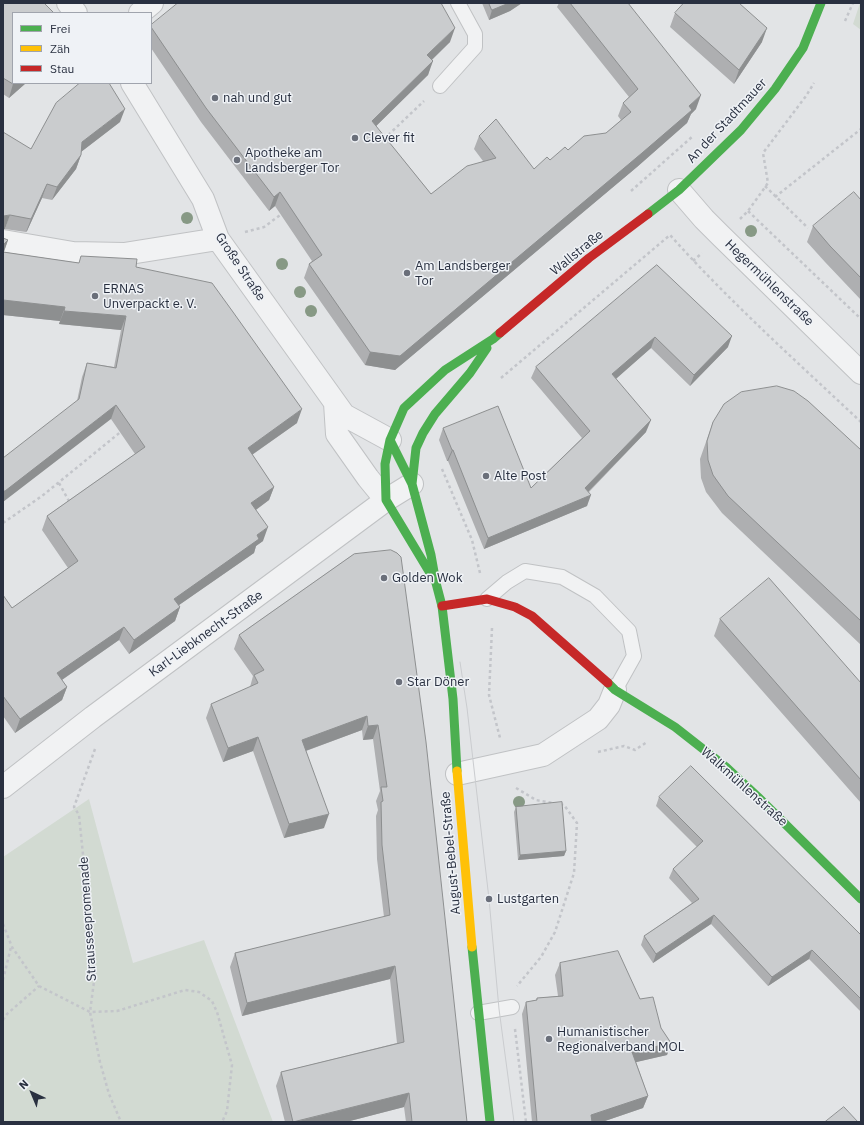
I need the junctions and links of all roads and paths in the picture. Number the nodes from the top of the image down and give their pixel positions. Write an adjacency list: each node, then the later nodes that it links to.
1 (68, 3): 6 (street)
2 (152, 3): 7 (street)
3 (458, 3): 11 (lane)
4 (821, 3): 16 (street, An der Stadtmauer)
5 (853, 3): 8 (path)
6 (75, 12)
7 (141, 12)
8 (843, 24)
9 (817, 77): 15 (path)
10 (133, 84): 21 (street, Große Straße)
11 (440, 86): 14 (path)
12 (861, 129): 18 (path)
13 (695, 135): 17 (path)
14 (381, 142)
15 (765, 186): 18 (path); 23 (path)
16 (679, 190): 24 (street, Wallstraße); 25 (street, Hegermühlenstraße)
17 (628, 193)
18 (775, 197): 20 (path)
19 (284, 212): 21 (path)
20 (808, 228)
21 (218, 239): 22 (street); 27 (street, Große Straße)
22 (3, 241)
23 (861, 319)
24 (493, 339): 30 (street, Wallstraße); 32 (street, Wallstraße)
25 (861, 373)
26 (499, 379): 28 (path)
27 (335, 403): 30 (street, Große Straße); 33 (street, Große Straße)
28 (861, 422)
29 (126, 427): 31 (path)
30 (390, 440): 32 (street, August-Bebel-Straße); 33 (street, August-Bebel-Straße)
31 (59, 483): 34 (path); 35 (path)
32 (412, 484): 33 (street, Karl-Liebknecht-Straße); 36 (street, August-Bebel-Straße)
33 (386, 500): 36 (street, August-Bebel-Straße); 40 (street, Karl-Liebknecht-Straße)
34 (73, 508)
35 (3, 522)
36 (436, 583): 38 (street, August-Bebel-Straße)
37 (487, 599): 38 (street, Walkmühlenstraße); 39 (street, Walkmühlenstraße); 39 (lane)
38 (442, 606): 43 (street, August-Bebel-Straße)
39 (615, 690): 43 (street); 46 (street, Walkmühlenstraße)
40 (94, 717): 45 (street, Karl-Liebknecht-Straße); 52 (path, Strausseepromenade)
41 (651, 739): 42 (path)
42 (595, 753)
43 (457, 774): 53 (street, August-Bebel-Straße)
44 (522, 785): 51 (path)
45 (3, 787)
46 (861, 899)
47 (3, 924): 48 (path)
48 (12, 947): 49 (path); 50 (path)
49 (3, 980)
50 (39, 986): 52 (path); 54 (path)
51 (512, 1007): 53 (lane); 58 (path)
52 (90, 1012): 55 (path, Strausseepromenade); 56 (path)
53 (478, 1013): 57 (street, August-Bebel-Straße)
54 (3, 1020)
55 (121, 1122)
56 (222, 1122)
57 (490, 1122)
58 (526, 1122)

